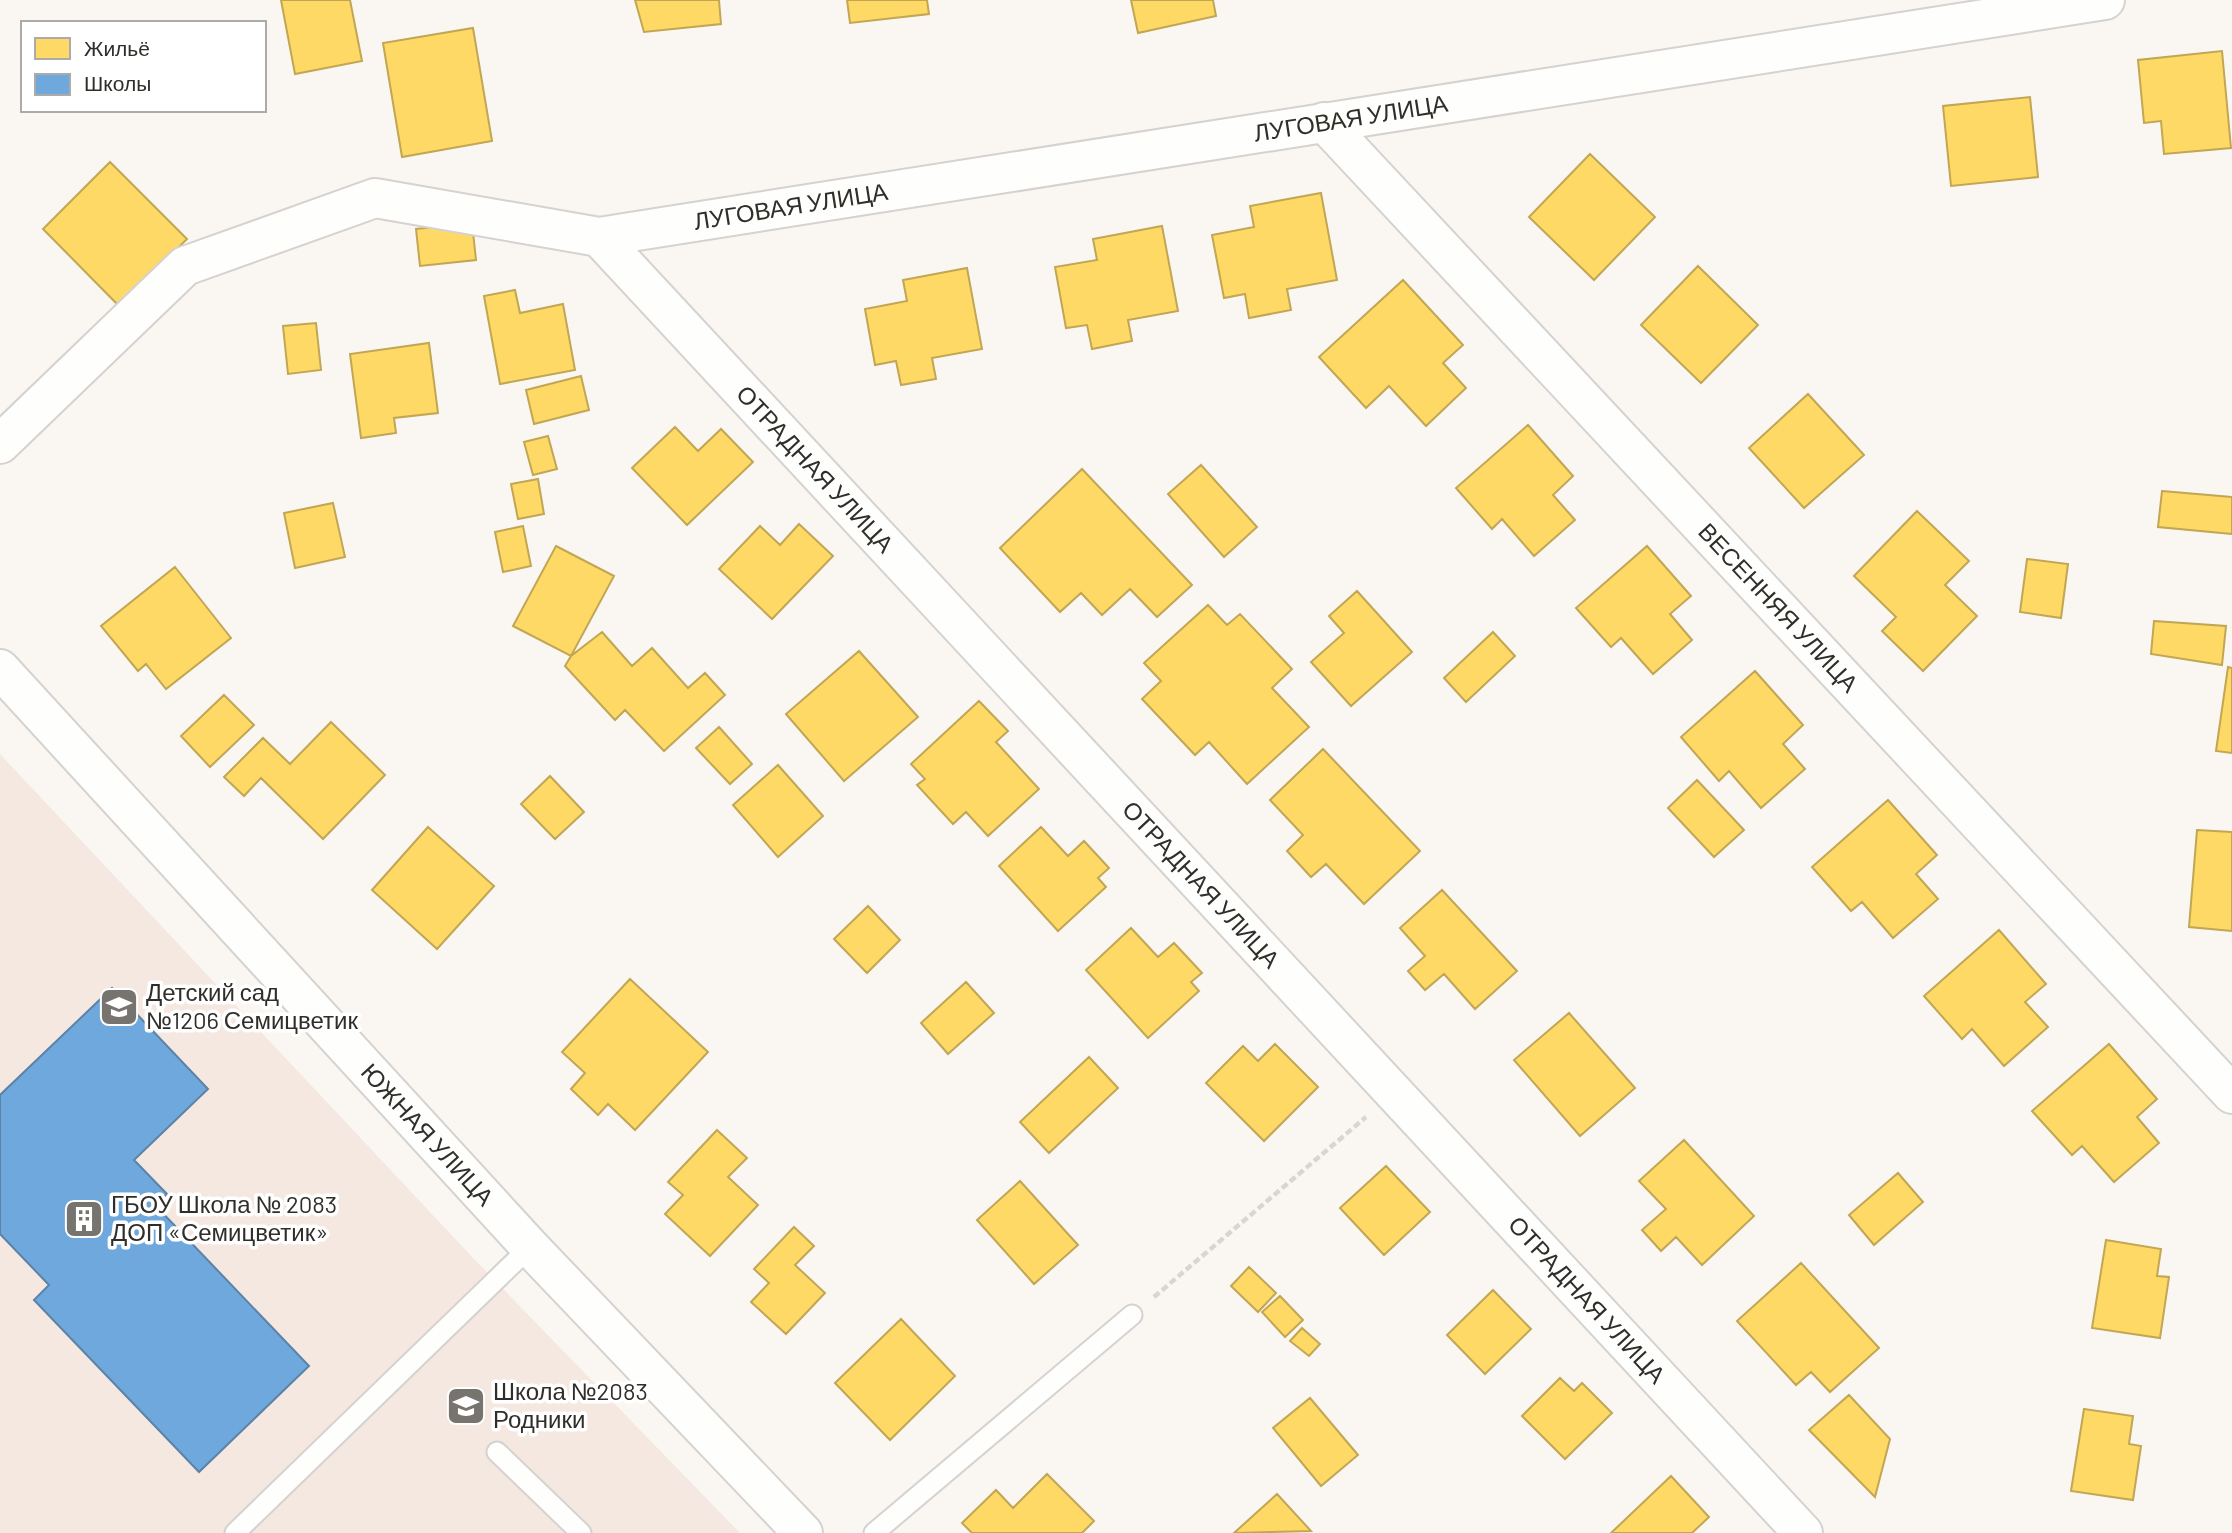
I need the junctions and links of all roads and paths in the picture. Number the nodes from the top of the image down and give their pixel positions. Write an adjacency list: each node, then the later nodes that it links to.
1 (2105, 0): 2 (street, ЛУГОВАЯ УЛИЦА)
2 (1324, 122): 3 (street, ЛУГОВАЯ УЛИЦА); 7 (street, ВЕСЕННЯЯ УЛИЦА)
3 (599, 237): 4 (street, ЛУГОВАЯ УЛИЦА); 6 (street, ОТРАДНАЯ УЛИЦА)
4 (0, 444)
5 (0, 669): 8 (street, ЮЖНАЯ УЛИЦА)
6 (1394, 1093): 9 (path); 15 (street, ОТРАДНАЯ УЛИЦА)
7 (2232, 1094)
8 (530, 1247): 11 (lane); 13 (street, ЮЖНАЯ УЛИЦА)
9 (1132, 1315): 14 (lane)
10 (497, 1452): 12 (lane)
11 (235, 1533)
12 (581, 1533)
13 (803, 1533)
14 (874, 1533)
15 (1803, 1533)

